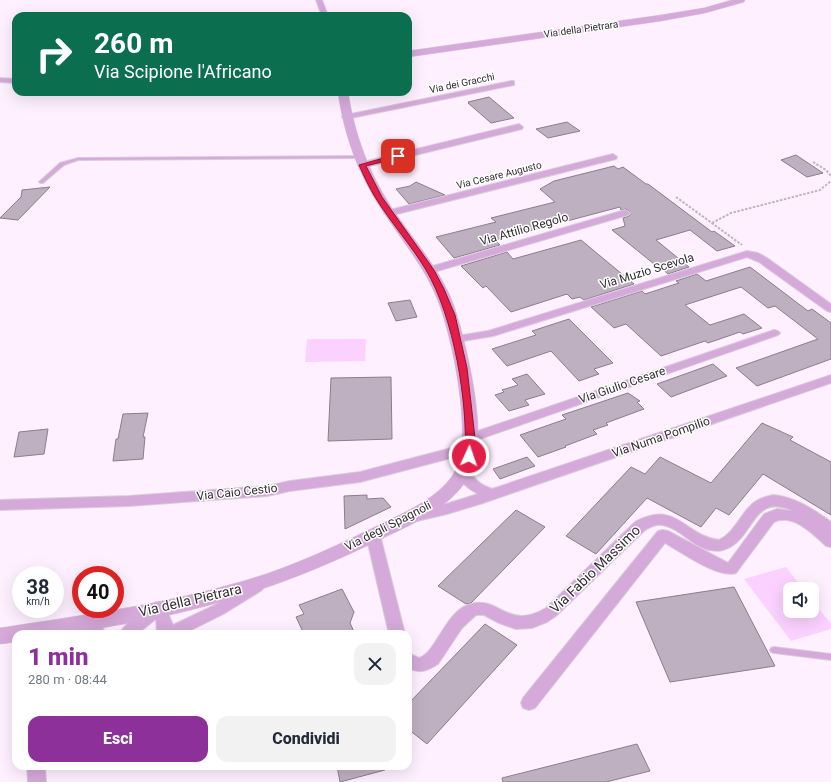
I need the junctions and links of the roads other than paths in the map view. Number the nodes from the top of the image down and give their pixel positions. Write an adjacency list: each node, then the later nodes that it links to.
1 (319, 0): 3 (street)
2 (741, 0): 4 (street, Via della Pietrara)
3 (324, 12)
4 (412, 54)
5 (0, 80): 6 (street)
6 (12, 81)
7 (511, 83): 10 (street, Via dei Gracchi)
8 (344, 96): 10 (street)
9 (351, 96): 10 (street)
10 (346, 114): 13 (street, Via degli Spagnoli)
11 (519, 127): 13 (street)
12 (613, 157): 16 (street, Via Cesare Augusto)
13 (360, 161): 14 (lane); 16 (street, Via degli Spagnoli)
14 (42, 182)
15 (625, 213): 17 (street, Via Attilio Regolo)
16 (390, 214): 17 (street, Via degli Spagnoli)
17 (430, 270): 20 (street, Via degli Spagnoli)
18 (831, 309): 20 (street, Via Muzio Scevola)
19 (774, 333): 22 (street, Via Giulio Cesare)
20 (457, 339): 22 (street, Via degli Spagnoli)
21 (831, 380): 24 (street, Via Numa Pompilio)
22 (470, 444): 23 (street, Via degli Spagnoli); 25 (street, Via Caio Cestio)
23 (462, 473): 24 (street); 26 (street, Via degli Spagnoli)
24 (490, 494): 26 (street, Via Numa Pompilio)
25 (0, 505)
26 (412, 517): 28 (street, Via degli Spagnoli)
27 (831, 528): 42 (street, Via Fabio Massimo)
28 (373, 535): 30 (street, Via degli Spagnoli); 37 (street)
29 (831, 542): 43 (street)
30 (261, 583): 31 (street, Via della Pietrara); 36 (street, Via degli Spagnoli)
31 (159, 608): 32 (street, Via della Pietrara); 34 (street); 35 (street)
32 (94, 628): 33 (street, Via della Pietrara)
33 (70, 630)
34 (131, 630)
35 (166, 630)
36 (175, 630)
37 (396, 630)
38 (12, 635): 39 (street, Via della Pietrara)
39 (0, 636)
40 (774, 650): 41 (lane)
41 (831, 657)
42 (412, 663)
43 (529, 703)
44 (36, 770): 45 (street)
45 (37, 782)

